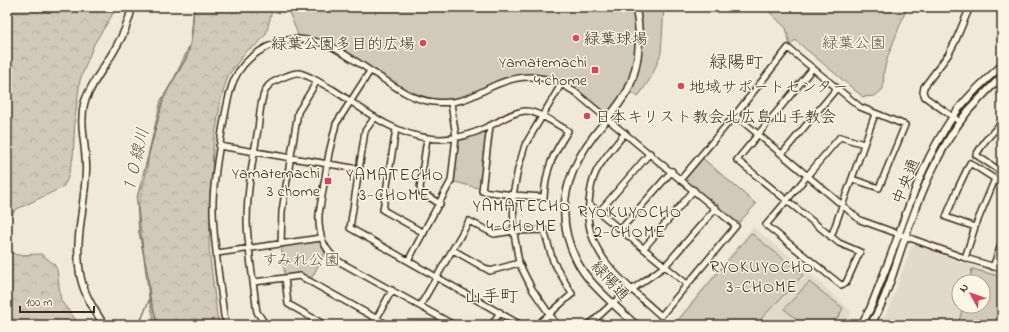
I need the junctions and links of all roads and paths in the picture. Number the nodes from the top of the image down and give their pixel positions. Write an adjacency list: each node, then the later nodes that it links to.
1 (132, 7): 79 (street)
2 (635, 7): 18 (street, 緑陽通)
3 (970, 7): 17 (street)
4 (1002, 64): 17 (street, 中央通)
5 (814, 68): 10 (street); 14 (street); 24 (street)
6 (370, 70): 11 (street); 12 (street); 28 (street)
7 (1002, 76): 19 (street, 中央通)
8 (317, 81): 11 (street); 29 (street); 32 (street)
9 (562, 83): 12 (street); 15 (street); 18 (street)
10 (837, 88): 13 (street); 31 (street)
11 (351, 101): 16 (street); 33 (street)
12 (451, 103): 25 (street)
13 (875, 114): 27 (street); 39 (street)
14 (735, 115): 24 (street); 38 (street)
15 (543, 116): 21 (street); 41 (street); 41 (street)
16 (375, 117): 22 (street); 34 (street)
17 (953, 117): 19 (street); 52 (street, 中央通)
18 (608, 118): 23 (street); 74 (street, 緑陽通)
19 (960, 122): 53 (street, 中央通)
20 (1002, 122): 35 (street)
21 (490, 126): 25 (street); 41 (street)
22 (396, 129): 26 (street); 51 (street)
23 (625, 133): 30 (street); 44 (street)
24 (758, 135): 31 (street); 42 (street)
25 (456, 137): 26 (street); 43 (street)
26 (427, 138): 43 (street)
27 (864, 144): 37 (street); 39 (street)
28 (219, 146): 29 (street); 61 (street)
29 (254, 152): 32 (street); 58 (street)
30 (650, 153): 36 (street); 47 (street)
31 (782, 154): 37 (street)
32 (291, 158): 33 (street); 57 (street)
33 (327, 165): 34 (street); 55 (street)
34 (359, 169): 63 (street)
35 (1001, 170)
36 (672, 171): 38 (street); 49 (street)
37 (807, 176): 42 (street); 45 (street)
38 (681, 179): 40 (street)
39 (852, 179): 45 (street)
40 (694, 190): 46 (street); 59 (street)
41 (513, 195): 50 (street)
42 (787, 201): 54 (street); 54 (street)
43 (440, 204): 51 (street)
44 (589, 204): 47 (street); 72 (street)
45 (842, 206): 52 (street); 54 (street)
46 (716, 208): 65 (street); 71 (street)
47 (599, 212): 49 (street)
48 (975, 227): 48 (street); 62 (street)
49 (621, 229): 59 (street)
50 (514, 231): 60 (street); 64 (street); 77 (street)
51 (424, 233): 63 (street)
52 (899, 234): 53 (street); 92 (street, 中央通)
53 (905, 236): 62 (street); 93 (street, 中央通)
54 (831, 237)
55 (321, 238): 57 (street); 73 (street)
56 (1002, 242): 66 (street)
57 (281, 244): 58 (street)
58 (249, 248): 61 (street); 70 (street)
59 (644, 248): 65 (street)
60 (453, 250): 64 (street); 68 (street)
61 (217, 253): 80 (street)
62 (965, 258): 66 (street)
63 (408, 261): 68 (street)
64 (519, 263): 77 (street)
65 (665, 266): 71 (street); 72 (street)
66 (993, 267): 67 (street)
67 (1002, 269)
68 (437, 277): 75 (street); 76 (street)
69 (285, 278): 70 (street); 78 (street); 82 (street)
70 (254, 282): 81 (street)
71 (687, 284): 72 (street)
72 (632, 289): 74 (street)
73 (392, 290): 75 (street); 78 (street)
74 (613, 303): 90 (street); 91 (street, 緑陽通)
75 (420, 306): 85 (street)
76 (500, 312): 86 (street); 87 (street)
77 (549, 315): 88 (street); 89 (street)
78 (377, 318): 83 (street); 84 (street)
79 (104, 325)
80 (228, 325)
81 (266, 325)
82 (325, 325)
83 (373, 325)
84 (388, 325)
85 (454, 325)
86 (492, 325)
87 (521, 325)
88 (537, 325)
89 (557, 325)
90 (588, 325)
91 (636, 325)
92 (861, 325)
93 (870, 325)

